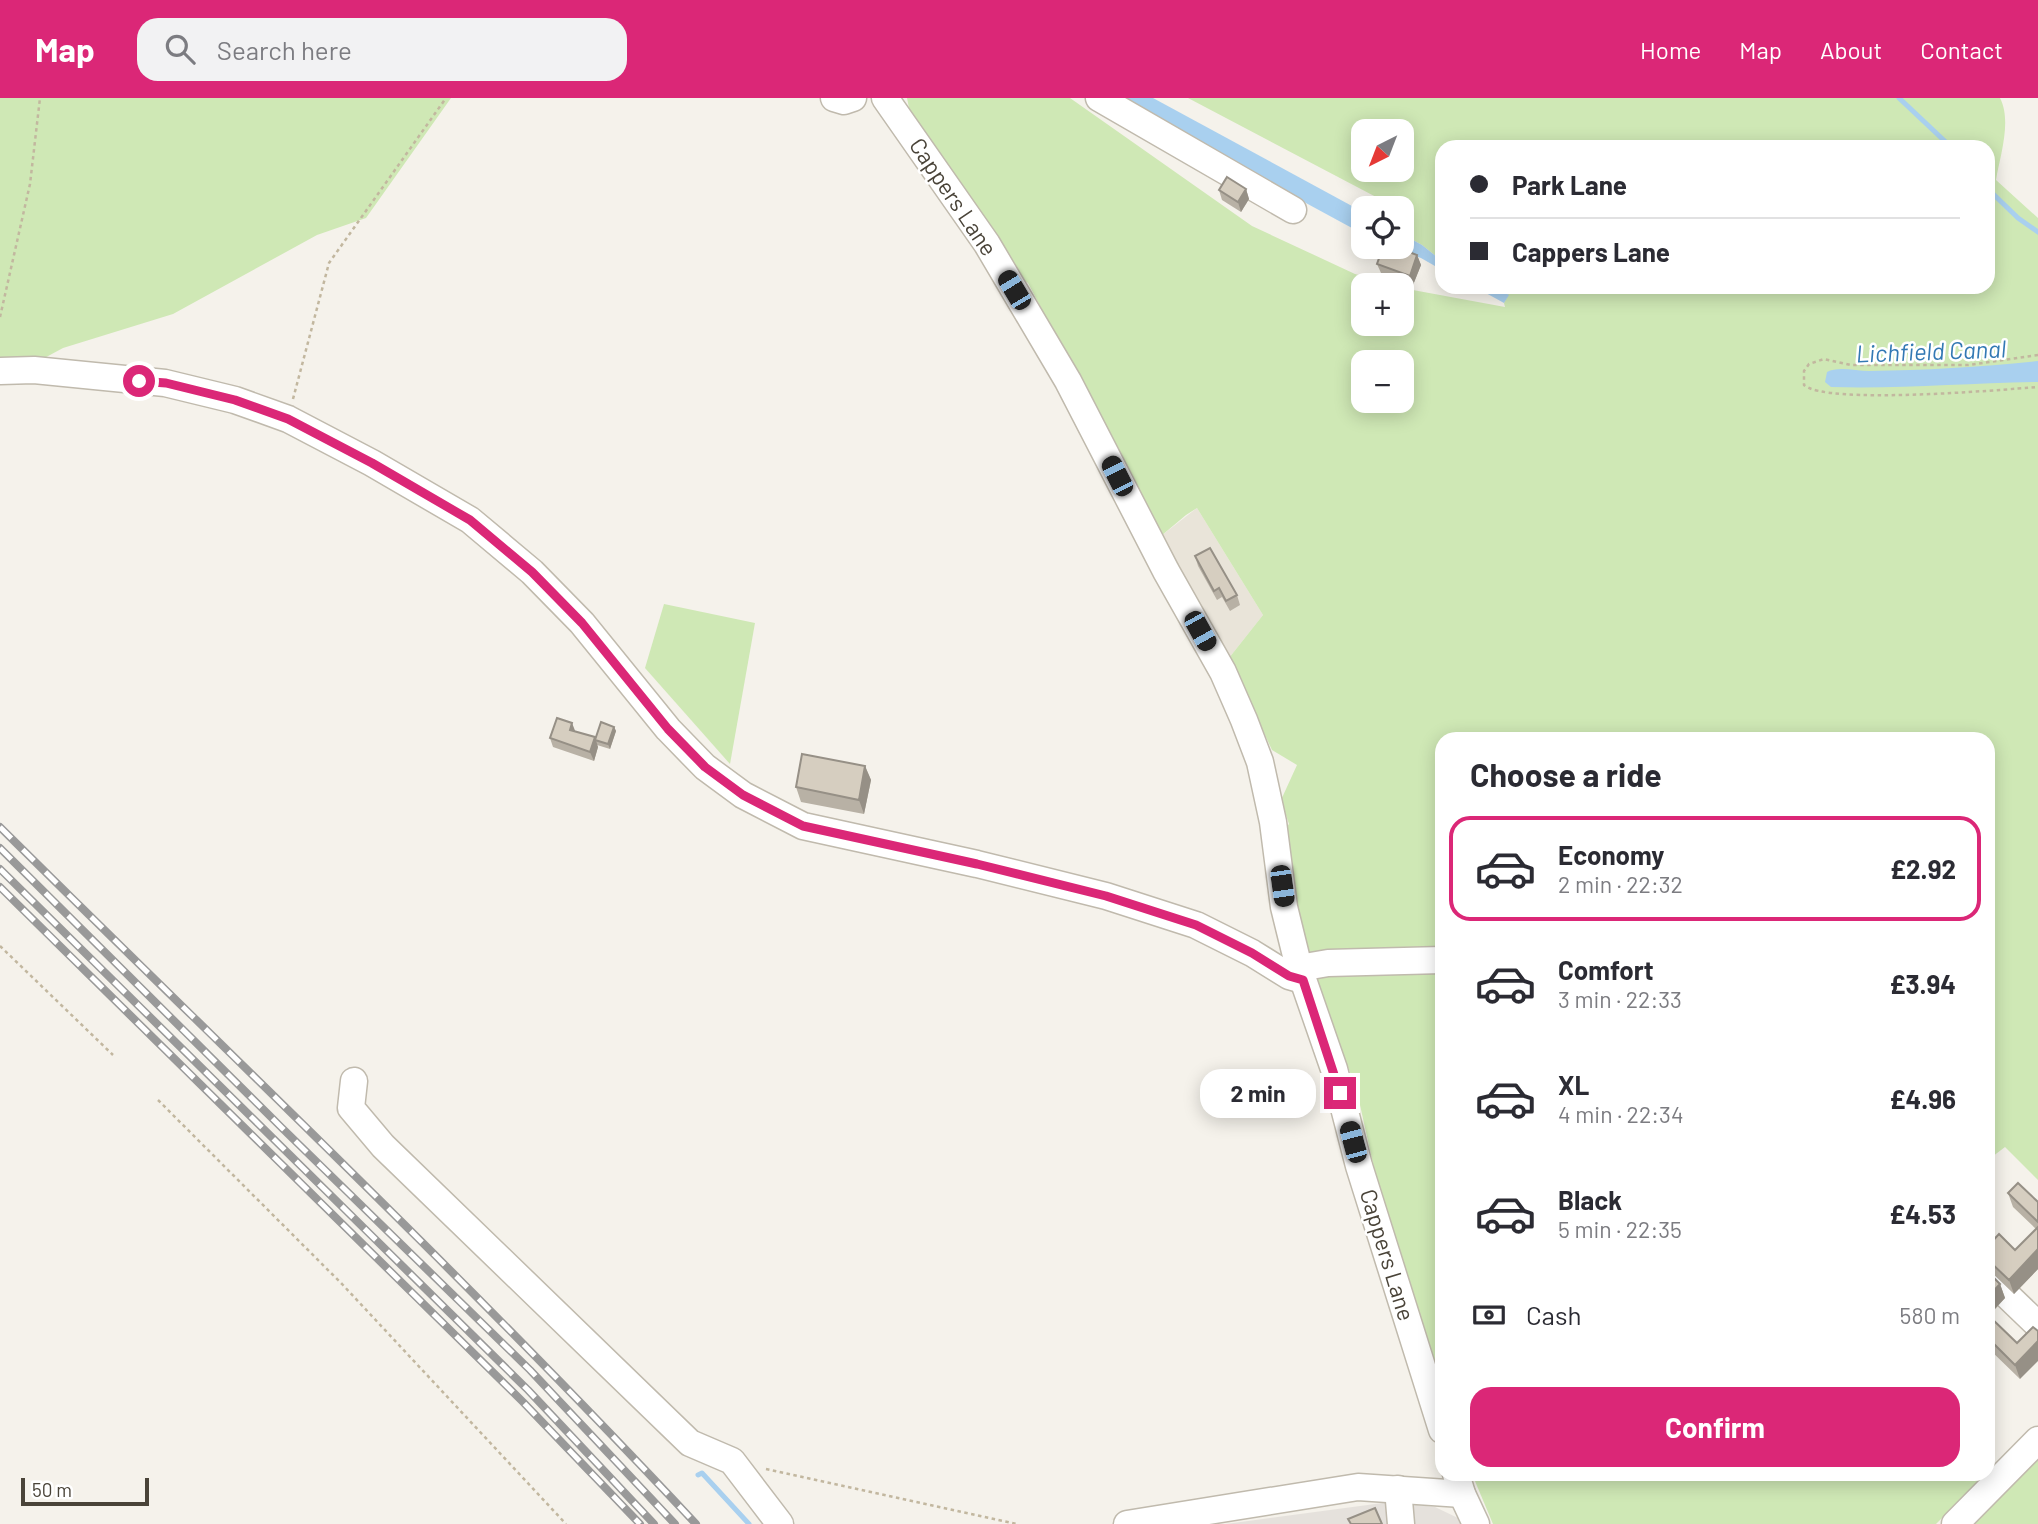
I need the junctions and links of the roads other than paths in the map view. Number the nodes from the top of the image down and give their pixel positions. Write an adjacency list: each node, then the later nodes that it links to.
1 (834, 98): 2 (street)
2 (853, 98)
3 (885, 98): 8 (street, Cappers Lane)
4 (1099, 98): 5 (street)
5 (1293, 210)
6 (0, 371): 8 (street)
7 (1435, 960): 8 (street)
8 (1301, 974): 12 (street, Cappers Lane)
9 (354, 1081): 16 (street)
10 (1995, 1284): 11 (street)
11 (2038, 1325)
12 (1435, 1408)
13 (2038, 1440): 20 (street)
14 (1459, 1484): 15 (street); 19 (street)
15 (1398, 1489): 17 (street); 18 (street)
16 (779, 1524)
17 (1127, 1524)
18 (1401, 1524)
19 (1476, 1524)
20 (1955, 1524)

